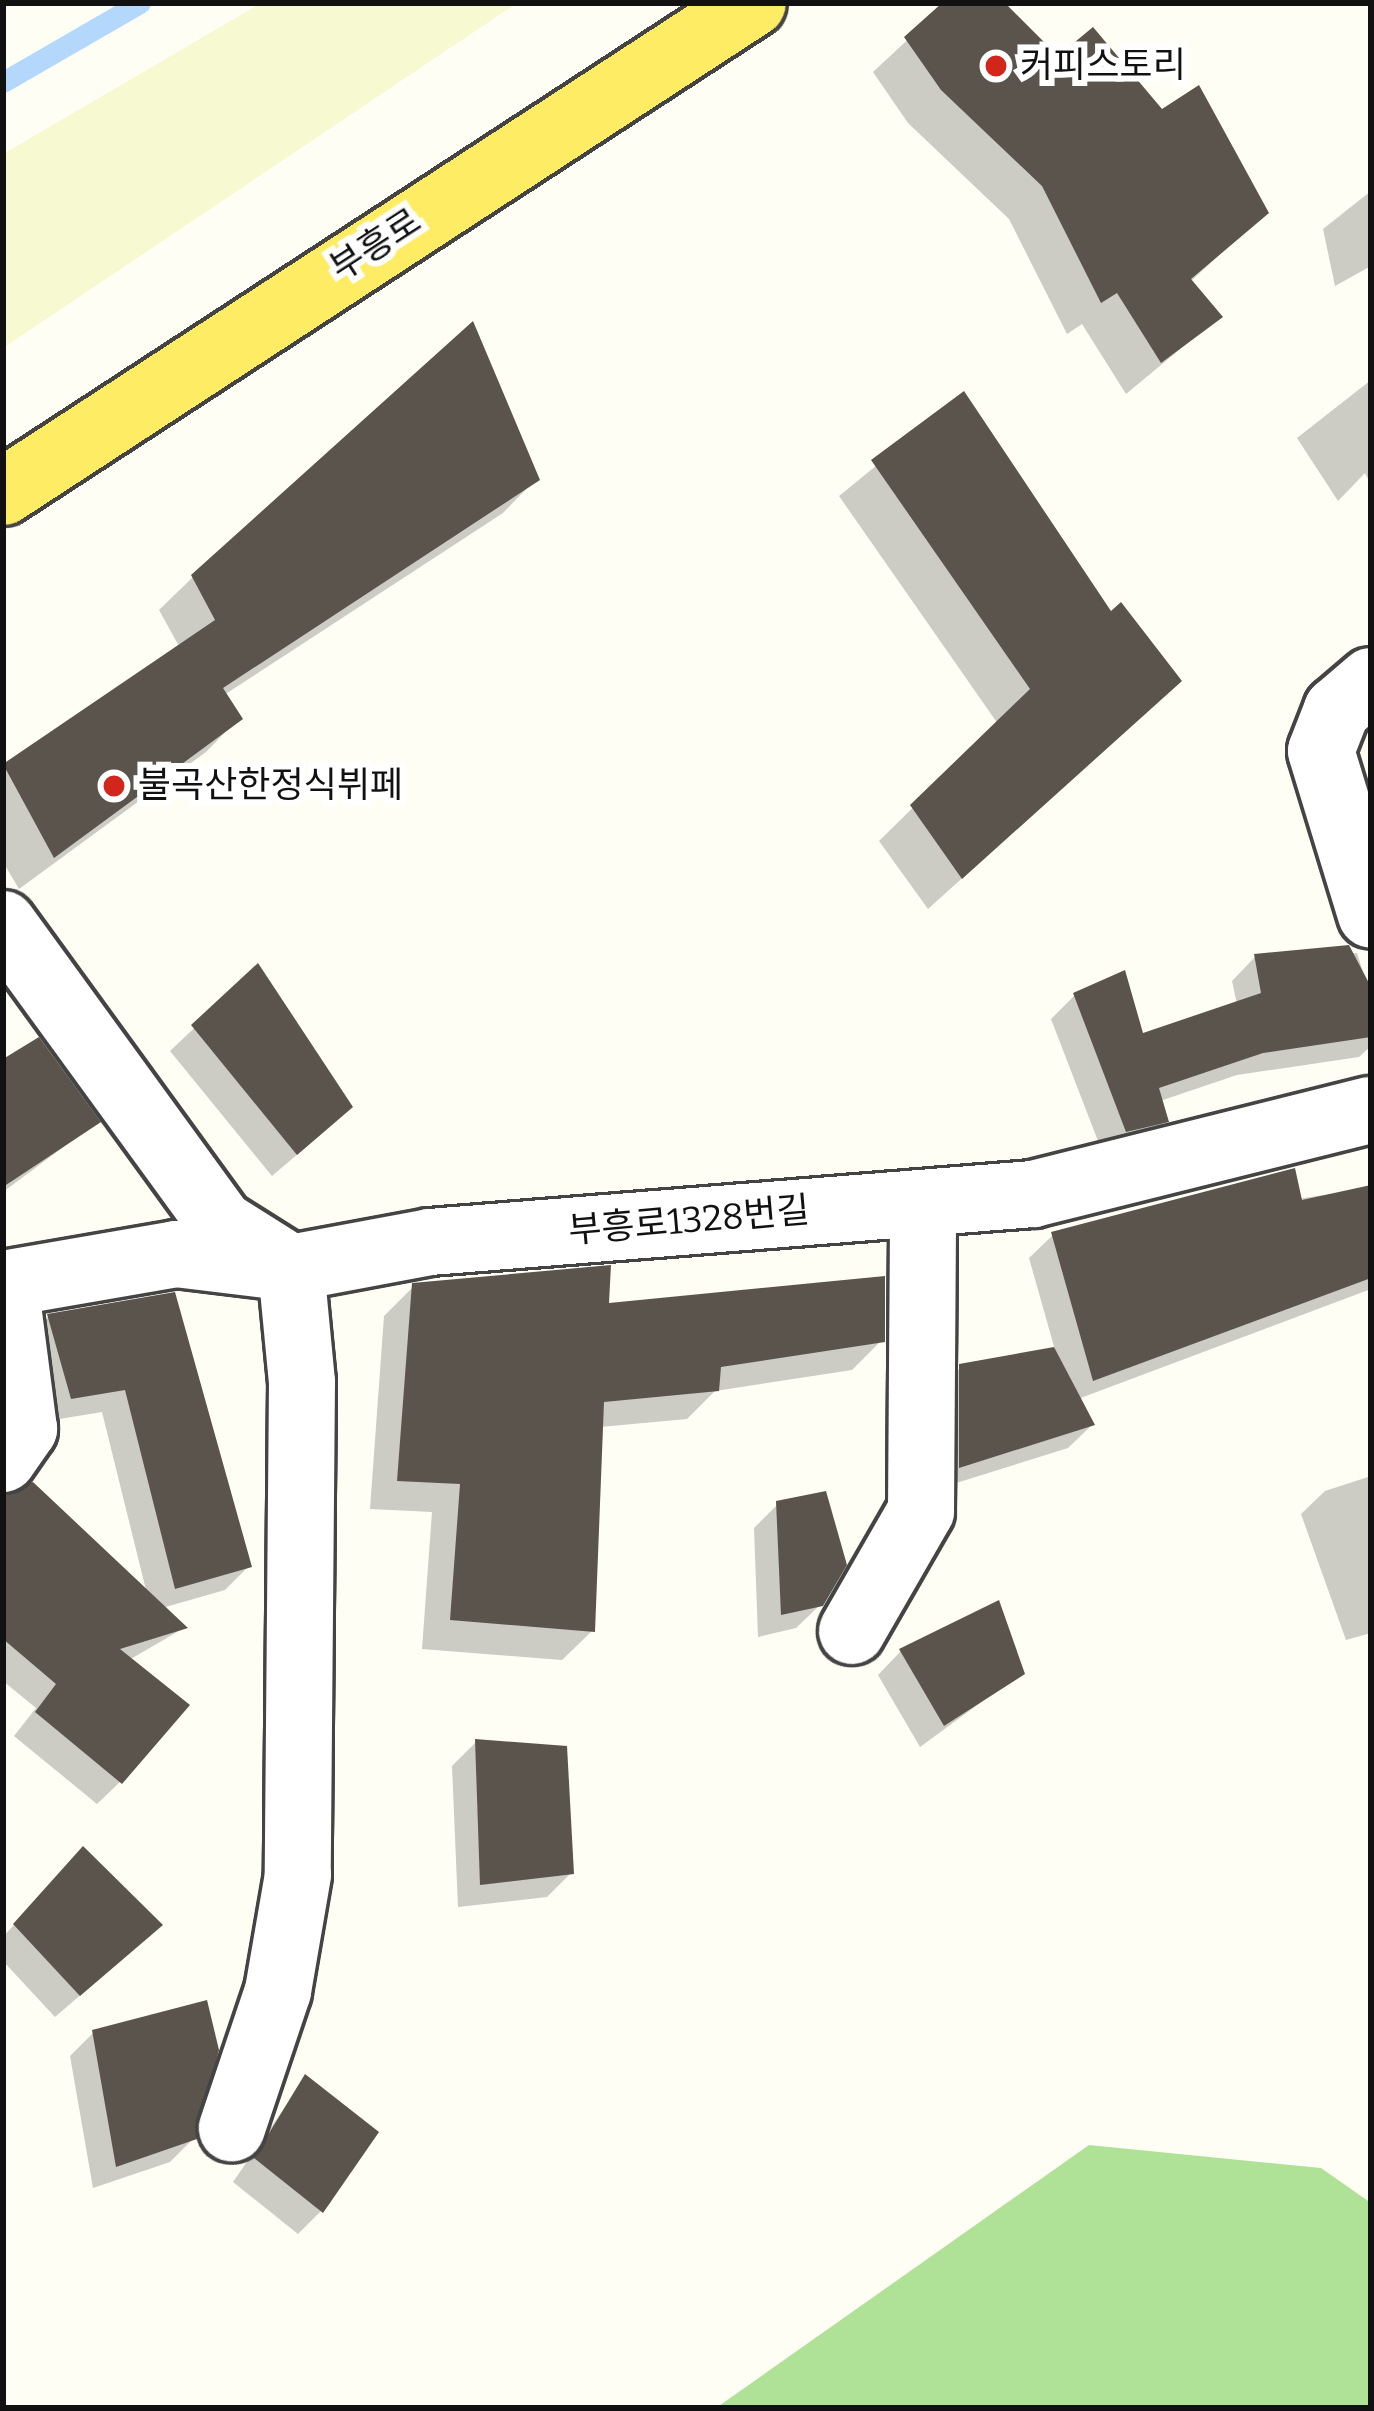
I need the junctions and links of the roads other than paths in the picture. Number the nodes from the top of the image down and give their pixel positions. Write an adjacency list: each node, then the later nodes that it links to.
1 (753, 3): 2 (main road, 부흥로)
2 (3, 492)
3 (1371, 681): 4 (street)
4 (1371, 914)
5 (3, 924): 8 (street)
6 (1371, 1110): 7 (street, 부흥로1328번길)
7 (923, 1203): 8 (street, 부흥로1328번길); 11 (street)
8 (291, 1268): 9 (street, 부흥로1328번길); 12 (street)
9 (4, 1283): 10 (street)
10 (3, 1459)
11 (852, 1631)
12 (232, 2128)

